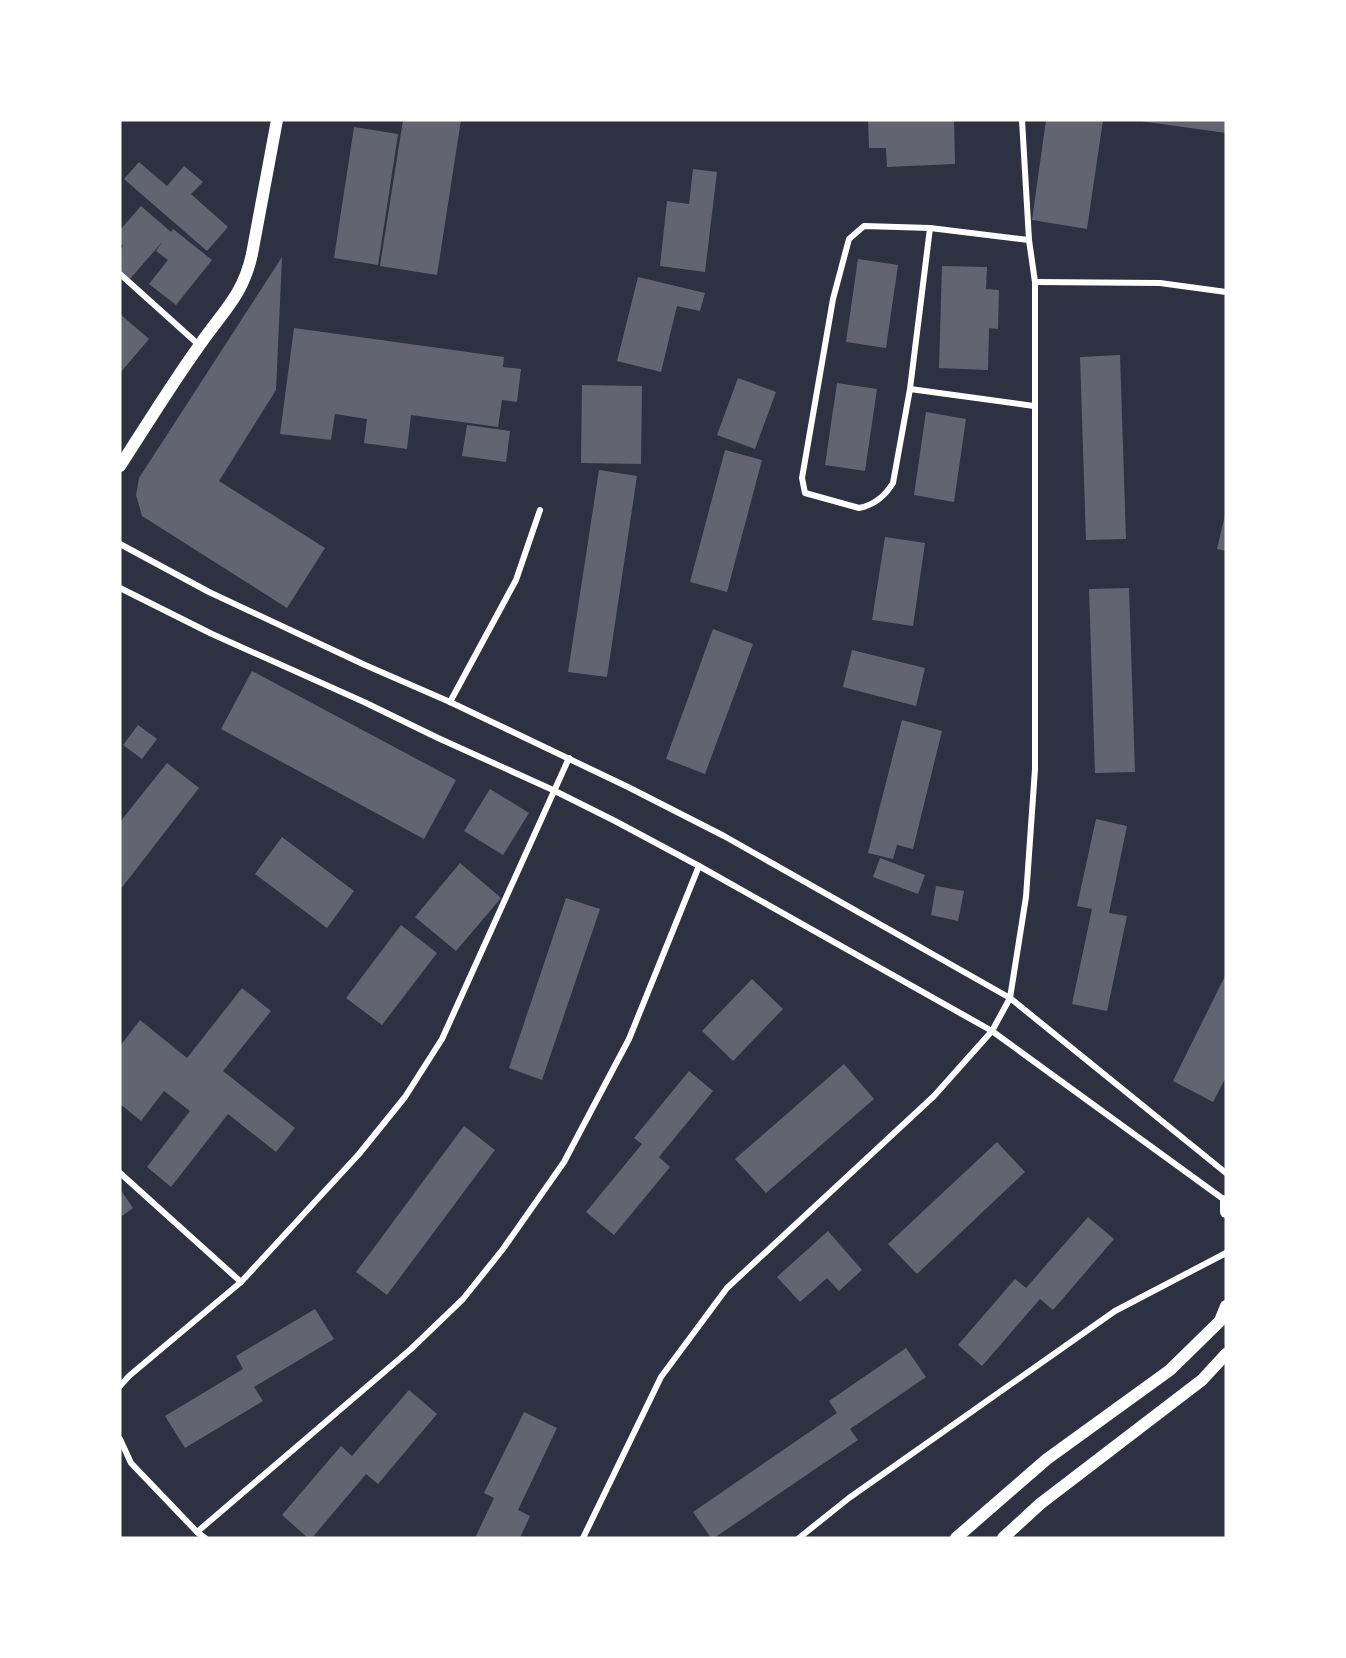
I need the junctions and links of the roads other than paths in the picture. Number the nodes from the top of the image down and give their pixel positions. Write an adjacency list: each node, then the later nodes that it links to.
1 (277, 120): 8 (main road)
2 (1022, 120): 4 (street)
3 (930, 228): 4 (street); 9 (street); 9 (street)
4 (1029, 240): 6 (street)
5 (120, 274): 8 (street)
6 (1035, 282): 7 (street); 10 (street)
7 (1226, 292)
8 (199, 345): 11 (main road)
9 (910, 388): 10 (street)
10 (1034, 406): 19 (street)
11 (120, 466)
12 (540, 510): 15 (street)
13 (120, 544): 15 (street)
14 (120, 588): 17 (street)
15 (450, 702): 16 (street)
16 (569, 758): 17 (street); 19 (street)
17 (553, 790): 18 (street); 26 (street)
18 (699, 866): 20 (street); 31 (street)
19 (1010, 998): 20 (street); 22 (street)
20 (992, 1031): 23 (street); 33 (street)
21 (120, 1173): 26 (street)
22 (1226, 1173)
23 (1226, 1201): 24 (main road)
24 (1226, 1212)
25 (1226, 1253): 34 (street)
26 (241, 1281): 29 (street)
27 (1226, 1306): 35 (main road)
28 (1226, 1354): 36 (main road)
29 (120, 1386)
30 (120, 1439): 31 (street)
31 (197, 1532): 32 (street)
32 (206, 1538)
33 (583, 1538)
34 (799, 1538)
35 (956, 1538)
36 (1002, 1538)

